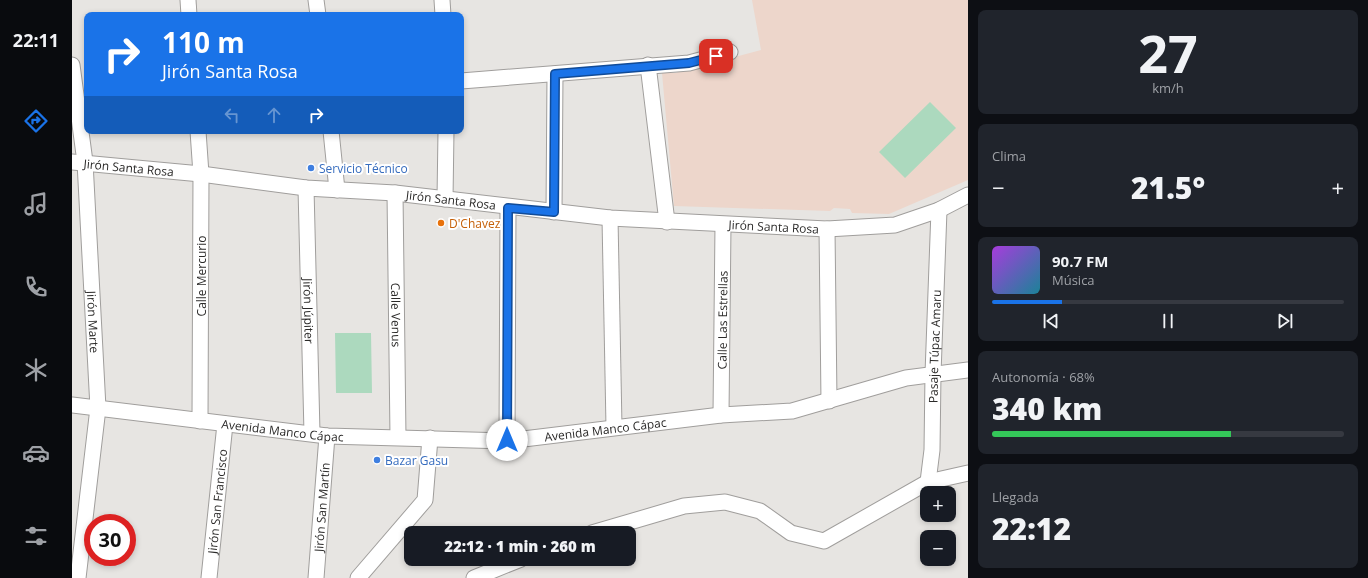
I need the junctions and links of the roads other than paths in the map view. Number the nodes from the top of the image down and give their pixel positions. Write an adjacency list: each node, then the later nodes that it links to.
1 (188, 0): 4 (street)
2 (316, 0): 5 (street)
3 (442, 0): 6 (street)
4 (189, 12)
5 (318, 12)
6 (442, 12)
7 (730, 52): 9 (street)
8 (72, 65): 15 (street, Jirón Marte)
9 (648, 65): 10 (street); 26 (street)
10 (555, 74): 11 (street); 24 (street)
11 (464, 81)
12 (198, 134): 16 (street, Calle Mercurio)
13 (331, 134): 18 (street)
14 (446, 134): 21 (street)
15 (78, 162): 16 (street, Jirón Santa Rosa); 33 (street, Jirón Marte)
16 (201, 174): 17 (street, Jirón Santa Rosa); 35 (street, Calle Mercurio)
17 (306, 188): 18 (street, Jirón Santa Rosa); 38 (street, Jirón Júpiter)
18 (337, 190): 19 (street, Jirón Santa Rosa)
19 (395, 193): 21 (street, Jirón Santa Rosa); 40 (street, Calle Venus)
20 (968, 195): 23 (street, Jirón Santa Rosa)
21 (445, 199): 22 (street, Jirón Santa Rosa)
22 (508, 208): 24 (street, Jirón Santa Rosa); 42 (street)
23 (939, 210): 28 (street, Jirón Santa Rosa); 30 (street, Pasaje Túpac Amaru)
24 (554, 212): 25 (street, Jirón Santa Rosa)
25 (610, 218): 26 (street, Jirón Santa Rosa); 37 (street)
26 (668, 222): 27 (street, Jirón Santa Rosa)
27 (723, 225): 28 (street, Jirón Santa Rosa); 34 (street, Calle Las Estrellas)
28 (827, 229): 31 (street)
29 (968, 370): 30 (street, Avenida Manco Cápac)
30 (933, 374): 31 (street, Avenida Manco Cápac); 44 (street, Pasaje Túpac Amaru)
31 (829, 401): 34 (street, Avenida Manco Cápac)
32 (72, 405): 33 (street, Avenida Manco Cápac)
33 (98, 408): 35 (street, Avenida Manco Cápac); 47 (street, Jirón Marte)
34 (721, 415): 37 (street, Avenida Manco Cápac)
35 (200, 421): 36 (street, Avenida Manco Cápac)
36 (225, 424): 38 (street, Avenida Manco Cápac); 48 (street, Jirón San Francisco)
37 (614, 427): 42 (street, Avenida Manco Cápac)
38 (312, 434): 39 (street, Avenida Manco Cápac)
39 (327, 436): 40 (street, Avenida Manco Cápac); 49 (street, Jirón San Martín)
40 (398, 437): 41 (street, Avenida Manco Cápac)
41 (430, 438): 42 (street, Avenida Manco Cápac); 50 (street)
42 (507, 440)
43 (968, 473): 44 (street)
44 (928, 482): 45 (street)
45 (616, 526)
46 (504, 566): 51 (street)
47 (78, 578)
48 (210, 578)
49 (316, 578)
50 (358, 578)
51 (474, 578)

